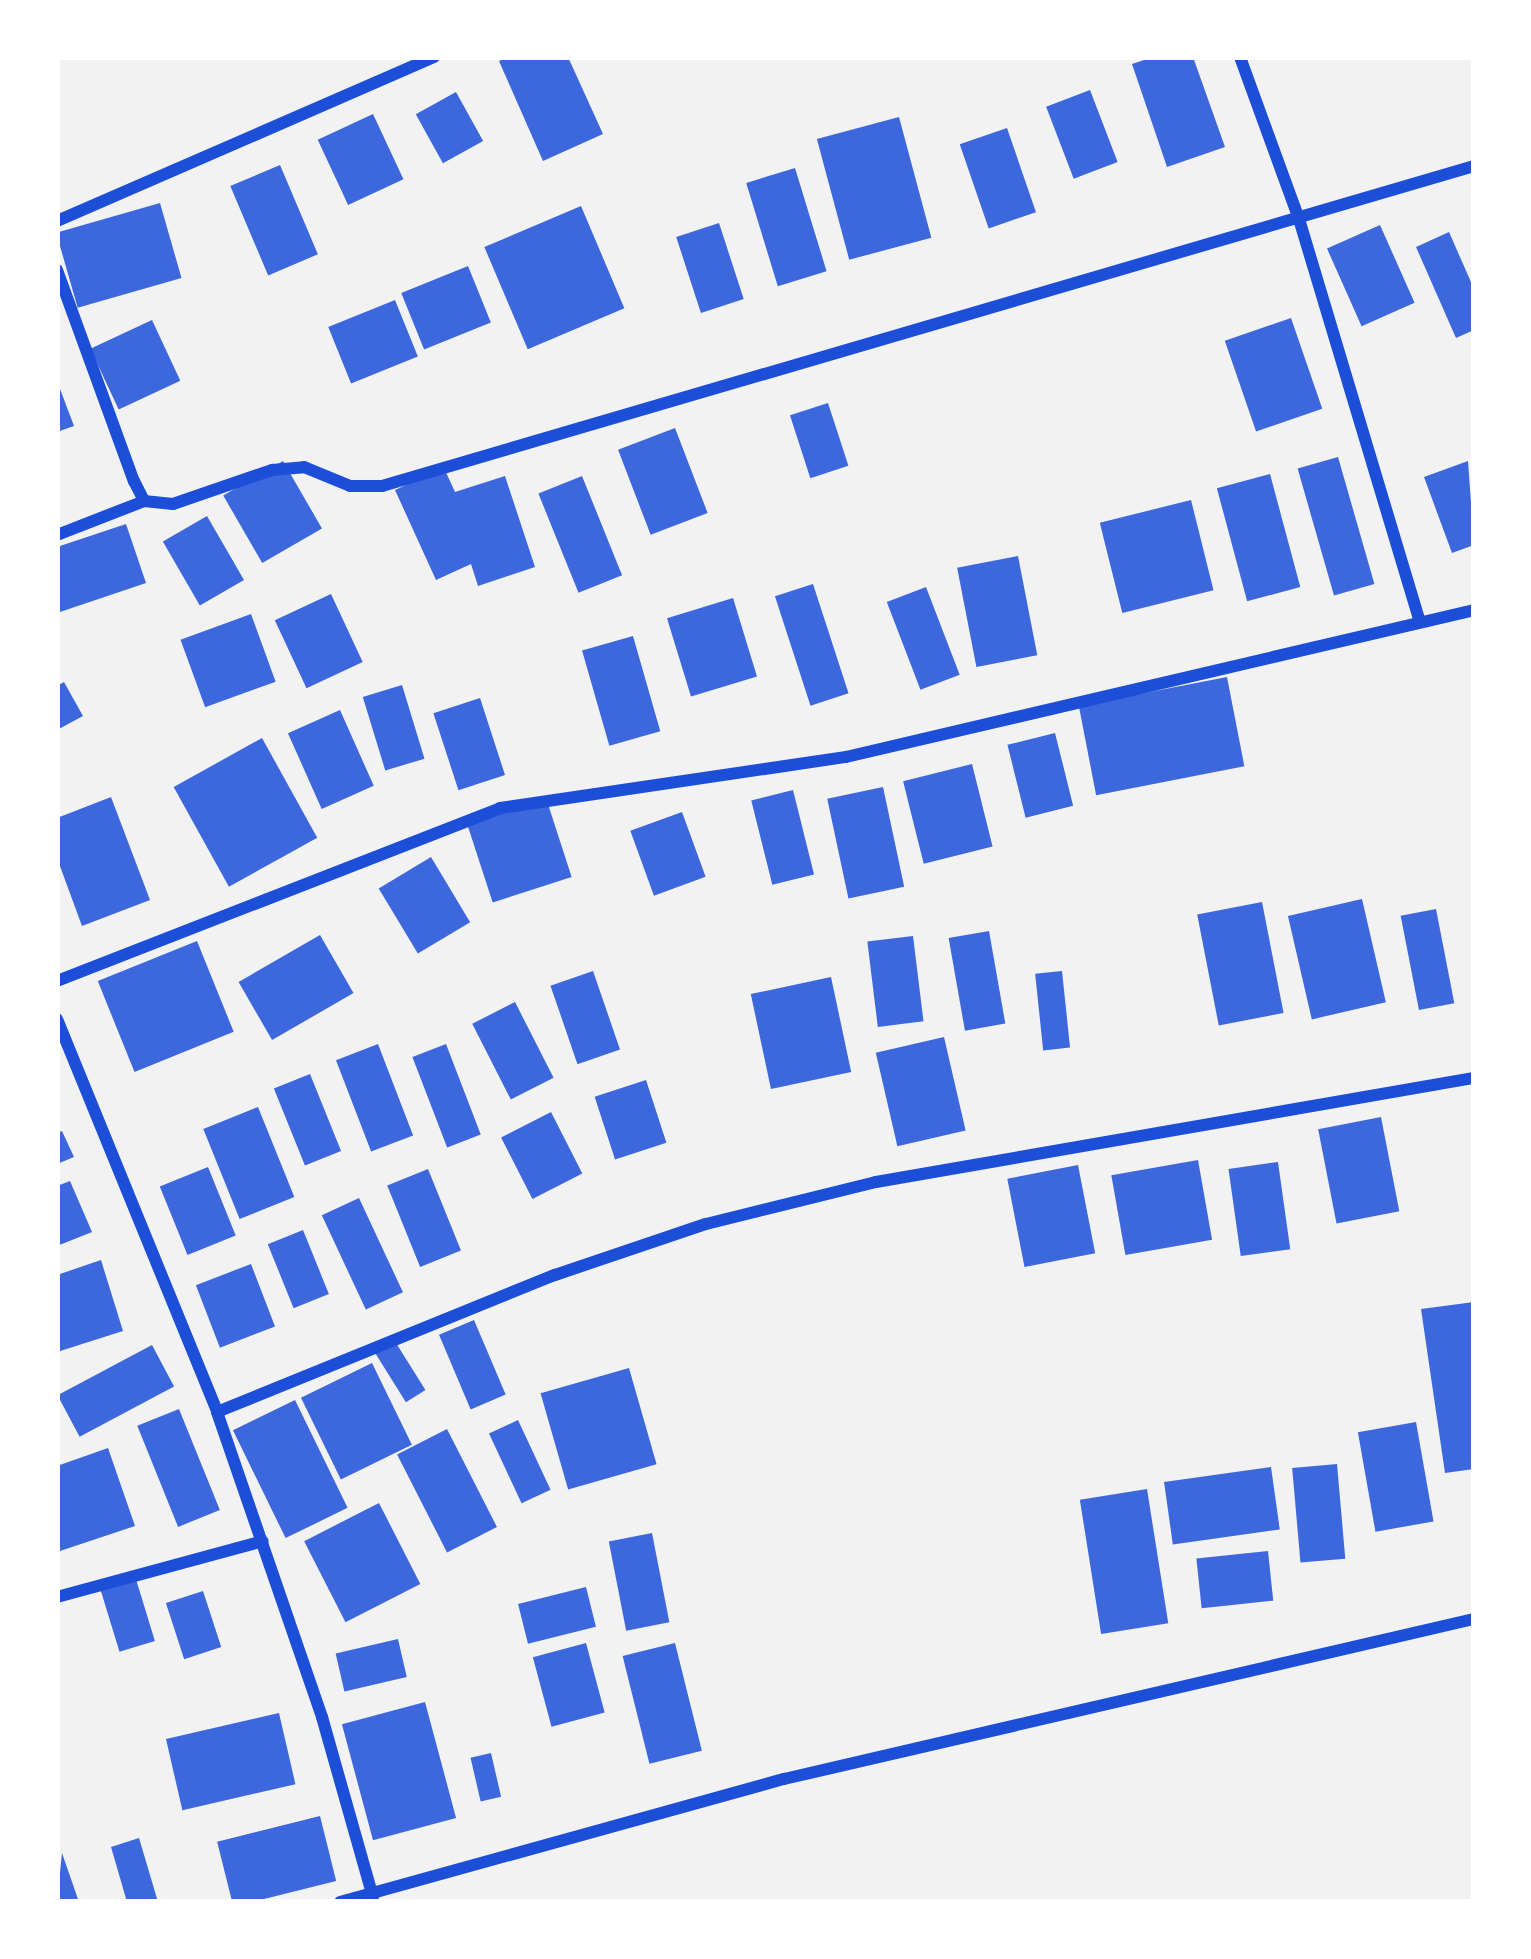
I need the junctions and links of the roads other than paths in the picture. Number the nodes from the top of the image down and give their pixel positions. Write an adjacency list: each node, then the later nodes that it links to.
1 (434, 57): 5 (street)
2 (1240, 57): 4 (street)
3 (1474, 166): 4 (street)
4 (1299, 219): 7 (street); 10 (street)
5 (57, 221)
6 (57, 270): 7 (street)
7 (144, 501): 8 (street)
8 (57, 535)
9 (1474, 610): 10 (street)
10 (1419, 620): 11 (street)
11 (57, 981)
12 (57, 1018): 14 (street)
13 (1474, 1078): 14 (street)
14 (217, 1412): 15 (street)
15 (263, 1541): 16 (street); 18 (street)
16 (57, 1598)
17 (1474, 1619): 18 (street)
18 (373, 1898): 19 (street)
19 (340, 1902)

